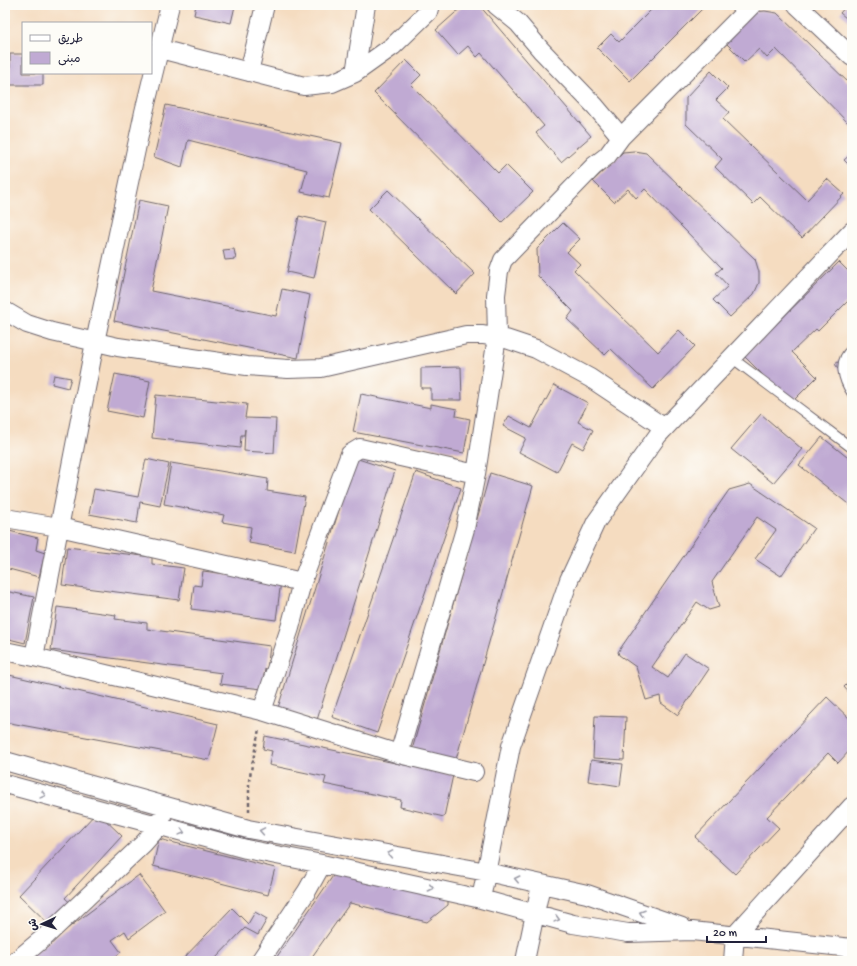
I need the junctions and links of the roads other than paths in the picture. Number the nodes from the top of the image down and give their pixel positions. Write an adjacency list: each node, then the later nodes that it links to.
1 (170, 5): 8 (street)
2 (265, 5): 10 (street)
3 (366, 5): 11 (street)
4 (430, 5): 11 (street)
5 (496, 5): 12 (street)
6 (752, 5): 12 (street)
7 (797, 5): 9 (street)
8 (160, 49): 10 (street); 16 (street)
9 (852, 57)
10 (249, 72): 11 (street)
11 (355, 73)
12 (621, 137): 15 (street)
13 (852, 231): 18 (street)
14 (5, 311): 16 (street)
15 (497, 337): 16 (street); 20 (street); 22 (street)
16 (95, 342): 24 (street)
17 (852, 349): 19 (lane)
18 (732, 358): 20 (street); 21 (lane)
19 (852, 393)
20 (665, 428): 37 (street)
21 (852, 448)
22 (476, 474): 25 (street); 29 (street)
23 (5, 518): 24 (street)
24 (59, 527): 25 (street); 27 (street)
25 (302, 582): 28 (street)
26 (5, 651): 27 (street)
27 (34, 657): 28 (street)
28 (262, 711): 29 (street)
29 (400, 754): 31 (street)
30 (5, 761): 33 (street)
31 (474, 772)
32 (5, 784): 35 (street, one-way to 35)
33 (166, 806): 35 (street); 37 (street, one-way to 33)
34 (849, 813): 42 (street)
35 (159, 826): 36 (street, one-way to 36); 44 (street)
36 (322, 864): 39 (street, one-way to 39); 45 (street)
37 (487, 872): 38 (street, one-way to 37); 39 (street)
38 (541, 885): 40 (street); 41 (street, one-way to 38)
39 (481, 899): 40 (street)
40 (535, 914): 41 (street, one-way to 41); 46 (street)
41 (692, 931): 42 (street)
42 (735, 935): 43 (street); 47 (street)
43 (852, 948)
44 (16, 961)
45 (260, 961)
46 (525, 961)
47 (733, 961)

